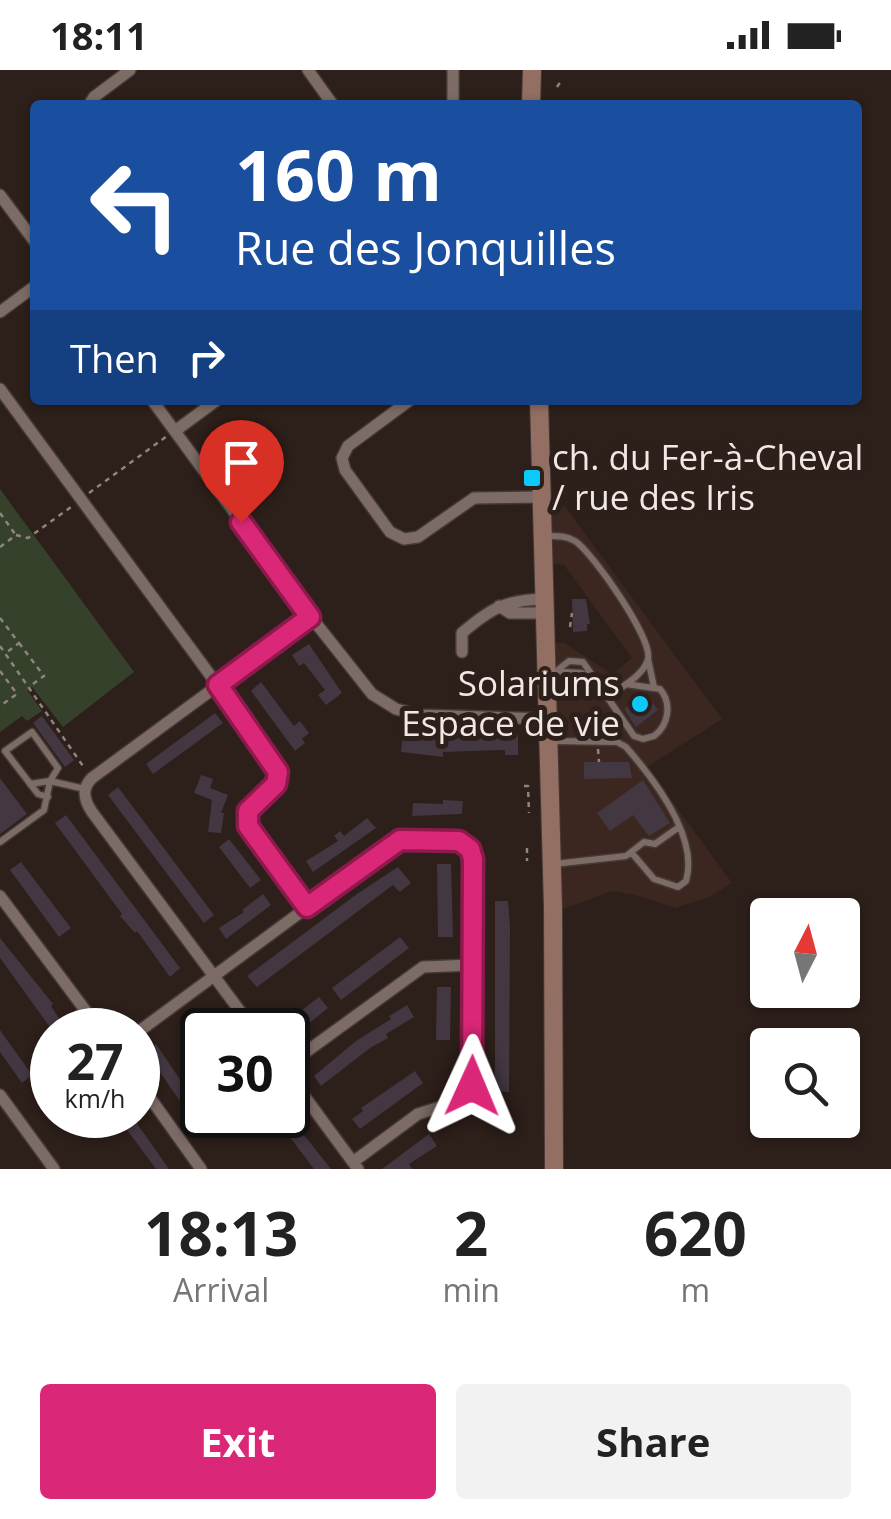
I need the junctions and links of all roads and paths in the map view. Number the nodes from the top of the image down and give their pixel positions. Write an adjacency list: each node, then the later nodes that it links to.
1 (130, 70): 7 (street)
2 (308, 70): 8 (street)
3 (453, 70): 9 (street)
4 (532, 70): 10 (street)
5 (561, 81): 6 (path)
6 (556, 87)
7 (92, 100)
8 (329, 100)
9 (453, 100)
10 (532, 100)
11 (0, 195): 12 (street)
12 (30, 235)
13 (30, 290): 14 (street)
14 (0, 312)
15 (0, 389): 43 (street)
16 (155, 405): 20 (street)
17 (210, 405): 20 (street)
18 (403, 405): 22 (street)
19 (539, 405): 22 (street)
20 (172, 433): 21 (path); 30 (street)
21 (87, 495)
22 (542, 497): 26 (street)
23 (75, 504): 25 (path)
24 (0, 513): 25 (path)
25 (16, 535): 27 (path)
26 (543, 536): 28 (street); 37 (lane)
27 (0, 546)
28 (545, 606): 35 (street); 40 (street)
29 (572, 613): 32 (path)
30 (310, 617): 43 (street); 47 (street)
31 (0, 618): 33 (path)
32 (570, 627)
33 (19, 643): 36 (path); 44 (path)
34 (0, 646): 36 (path)
35 (462, 652)
36 (6, 655): 38 (path); 44 (path)
37 (648, 658): 42 (lane); 45 (lane)
38 (0, 662)
39 (0, 670): 46 (path)
40 (552, 670): 41 (lane); 47 (street)
41 (594, 680): 42 (lane); 45 (lane)
42 (626, 684): 45 (lane)
43 (218, 685): 52 (street); 64 (street)
44 (30, 686): 52 (path)
45 (654, 687)
46 (0, 706)
47 (548, 718): 48 (street)
48 (549, 741): 49 (lane); 62 (street)
49 (598, 741): 50 (path); 57 (lane)
50 (599, 762)
51 (50, 781): 52 (lane); 53 (lane); 53 (lane); 55 (lane)
52 (86, 782): 66 (street)
53 (30, 784): 55 (lane)
54 (524, 786): 56 (path)
55 (48, 797): 58 (lane)
56 (529, 812)
57 (679, 827): 60 (lane); 60 (lane)
58 (0, 842)
59 (527, 848): 61 (path)
60 (631, 852): 62 (lane)
61 (527, 861)
62 (552, 864): 77 (street)
63 (0, 896): 67 (street)
64 (307, 907): 65 (street); 66 (street)
65 (472, 965): 70 (street); 74 (street)
66 (214, 976): 68 (street); 69 (street)
67 (84, 1008)
68 (238, 1008)
69 (160, 1016)
70 (310, 1050)
71 (0, 1096): 75 (street)
72 (310, 1104): 74 (street)
73 (160, 1112): 76 (street)
74 (355, 1166)
75 (54, 1169)
76 (201, 1169)
77 (554, 1169)

